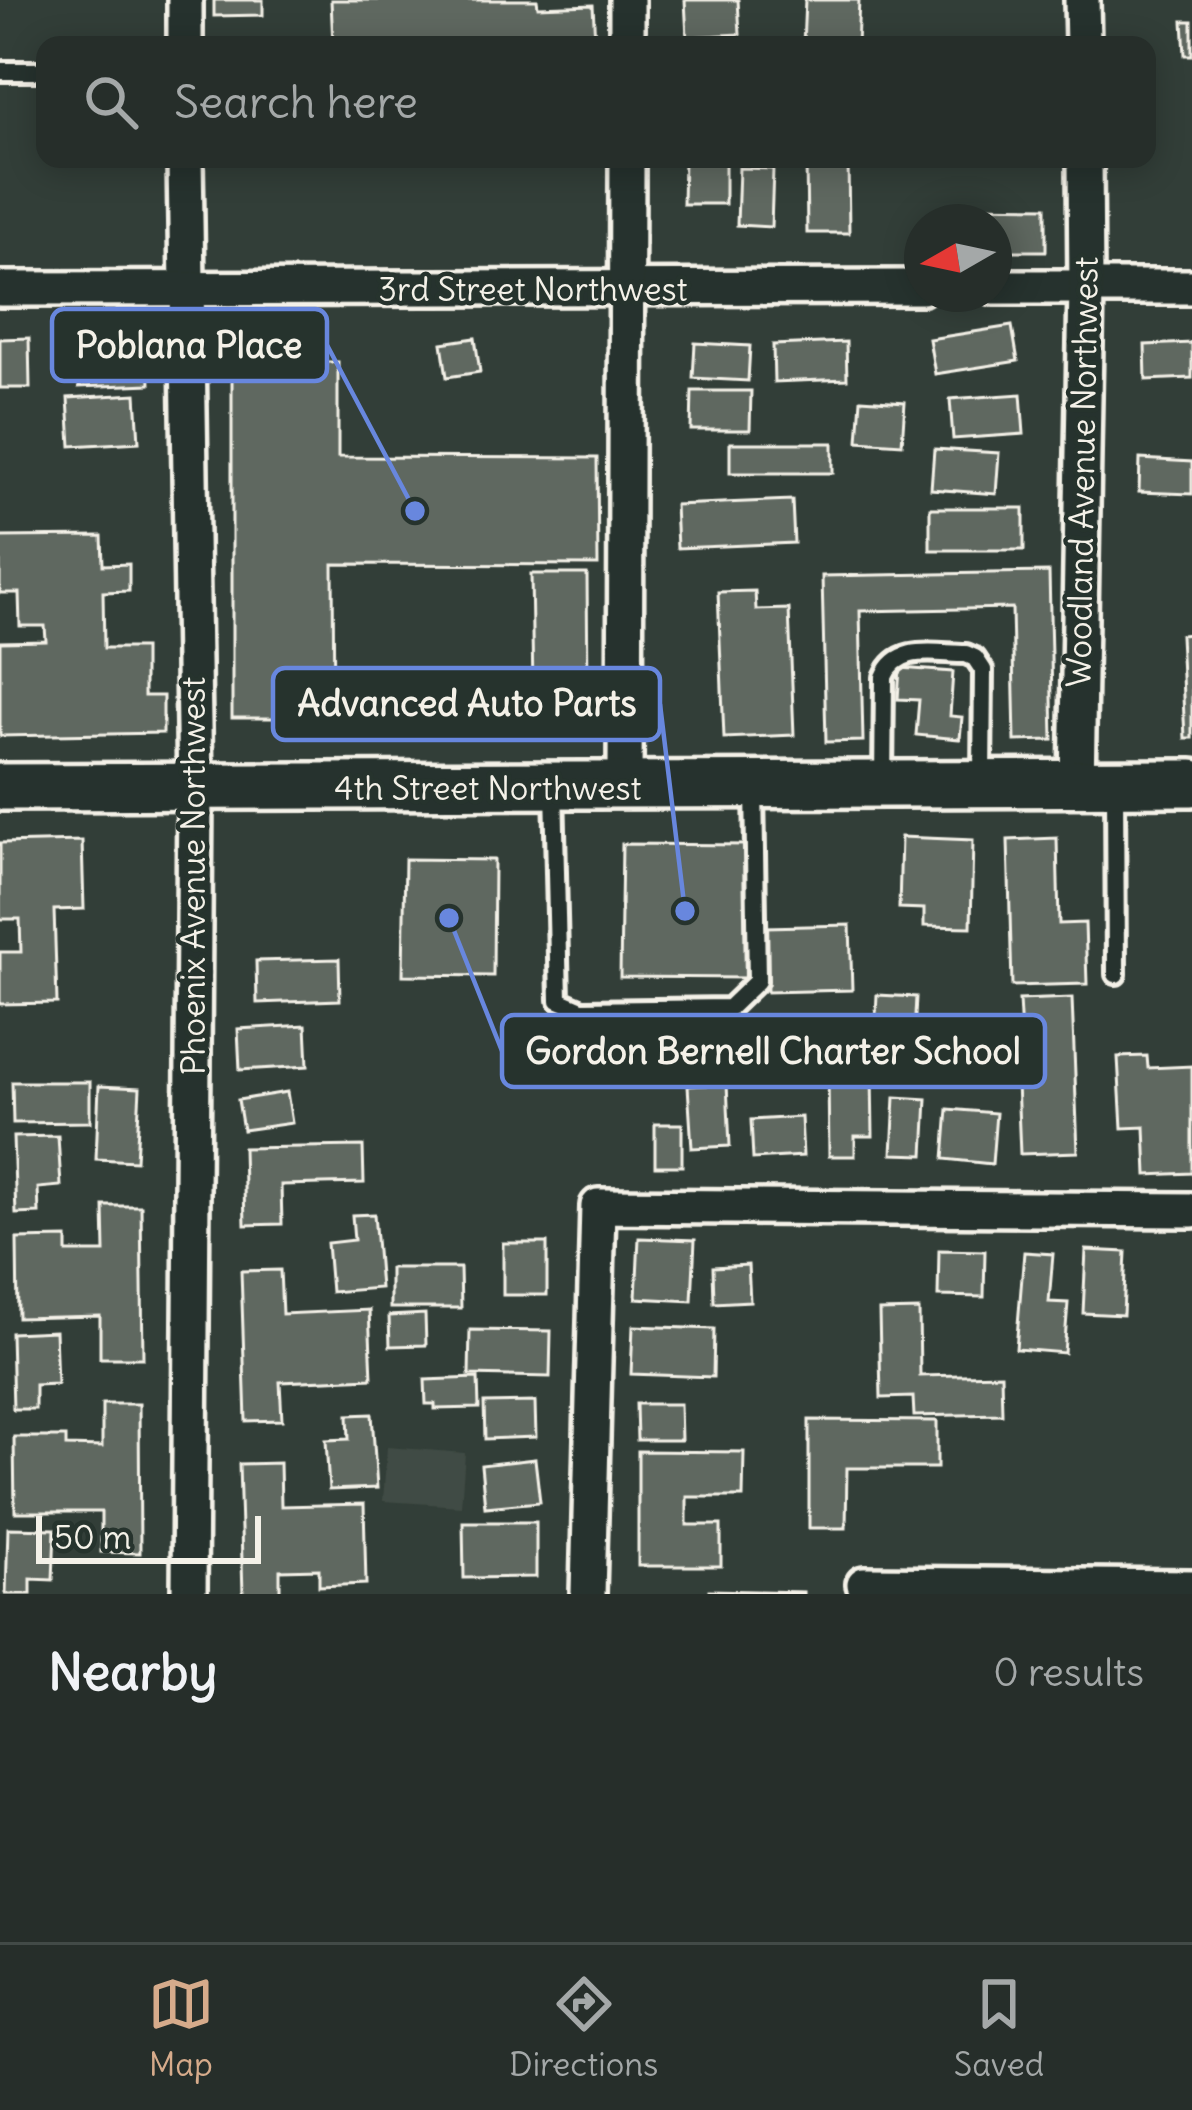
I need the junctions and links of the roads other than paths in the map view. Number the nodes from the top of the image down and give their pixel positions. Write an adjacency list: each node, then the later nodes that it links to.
1 (185, 0): 4 (street)
2 (627, 0): 5 (street)
3 (1082, 0): 6 (street)
4 (185, 36)
5 (627, 36)
6 (1083, 36)
7 (0, 71): 8 (lane)
8 (36, 71)
9 (185, 168): 18 (street, Phoenix Avenue Northwest)
10 (626, 168): 16 (street)
11 (1084, 168): 15 (street, Woodland Avenue Northwest)
12 (1192, 286): 15 (street)
13 (904, 287): 16 (street, 3rd Street Northwest)
14 (1012, 287): 15 (street)
15 (1086, 287): 20 (street, Woodland Avenue Northwest)
16 (626, 288): 18 (street, 3rd Street Northwest); 25 (street)
17 (0, 289): 18 (street, 3rd Street Northwest)
18 (185, 289): 27 (street, Phoenix Avenue Northwest)
19 (1192, 783): 20 (main road, 4th Street Northwest)
20 (1096, 784): 22 (main road, 4th Street Northwest); 28 (lane)
21 (884, 785): 22 (main road, 4th Street Northwest); 22 (lane); 23 (main road, 4th Street Northwest)
22 (982, 785)
23 (754, 786): 25 (main road, 4th Street Northwest); 26 (lane)
24 (0, 787): 27 (main road, 4th Street Northwest)
25 (626, 787): 26 (main road, 4th Street Northwest)
26 (554, 788): 27 (main road, 4th Street Northwest)
27 (195, 789): 32 (street, Phoenix Avenue Northwest)
28 (1116, 974)
29 (1192, 1210): 33 (street)
30 (864, 1584): 31 (street)
31 (1192, 1587)
32 (189, 1594)
33 (587, 1594)

